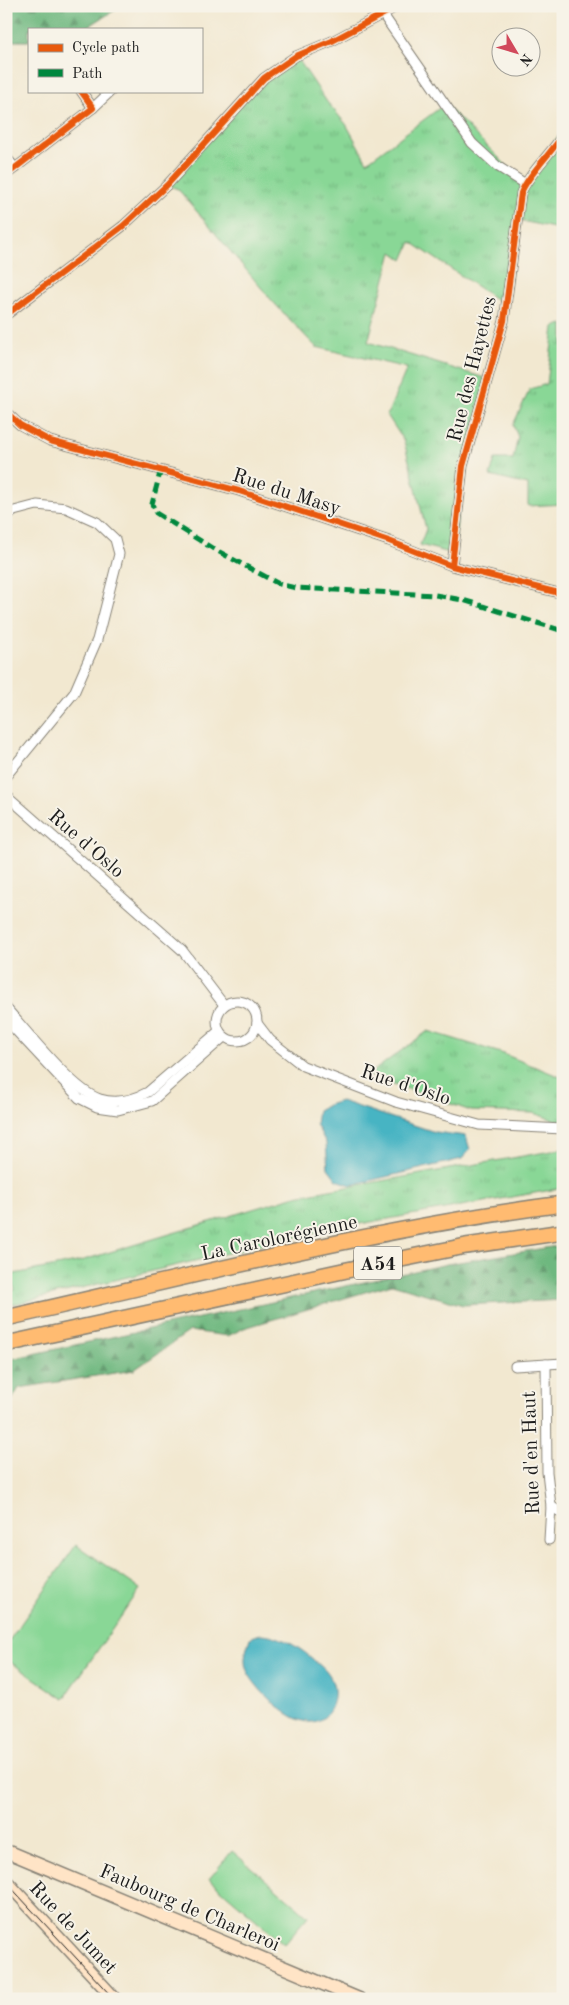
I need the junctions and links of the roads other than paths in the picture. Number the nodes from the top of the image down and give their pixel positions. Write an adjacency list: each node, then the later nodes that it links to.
1 (377, 6): 3 (street)
2 (398, 6): 3 (street)
3 (384, 14): 11 (street); 12 (street)
4 (82, 92): 6 (street)
5 (110, 92): 6 (street)
6 (93, 108): 9 (street)
7 (563, 135): 11 (street)
8 (6, 157): 9 (street)
9 (15, 168): 10 (street)
10 (6, 175)
11 (524, 183): 15 (street, Rue des Hayettes)
12 (6, 315)
13 (6, 412): 15 (street, Rue du Masy)
14 (6, 517): 17 (street)
15 (452, 566): 16 (street, Rue du Masy)
16 (563, 594)
17 (6, 776)
18 (6, 795): 19 (street, Rue d'Oslo)
19 (224, 1005): 22 (street); 23 (street)
20 (6, 1008): 23 (street)
21 (6, 1020): 23 (street)
22 (257, 1023): 23 (street); 24 (street, Rue d'Oslo)
23 (222, 1034)
24 (563, 1129)
25 (563, 1194): 27 (highway)
26 (563, 1204): 27 (highway, La Carolorégienne / A54)
27 (453, 1221): 29 (highway, La Carolorégienne / A54)
28 (563, 1232): 30 (highway, A54)
29 (6, 1318)
30 (6, 1344)
31 (563, 1363): 32 (street)
32 (546, 1364): 33 (street); 34 (street, Rue d'en Haut)
33 (515, 1366)
34 (551, 1506): 35 (street); 36 (street, Rue d'en Haut)
35 (563, 1514)
36 (549, 1540)
37 (6, 1851): 39 (main road, Faubourg de Charleroi)
38 (6, 1856): 39 (main road)
39 (68, 1880): 41 (main road); 43 (main road, Faubourg de Charleroi)
40 (6, 1882): 42 (main road, Rue de Jumet)
41 (332, 1995)
42 (115, 1999)
43 (359, 1999)

